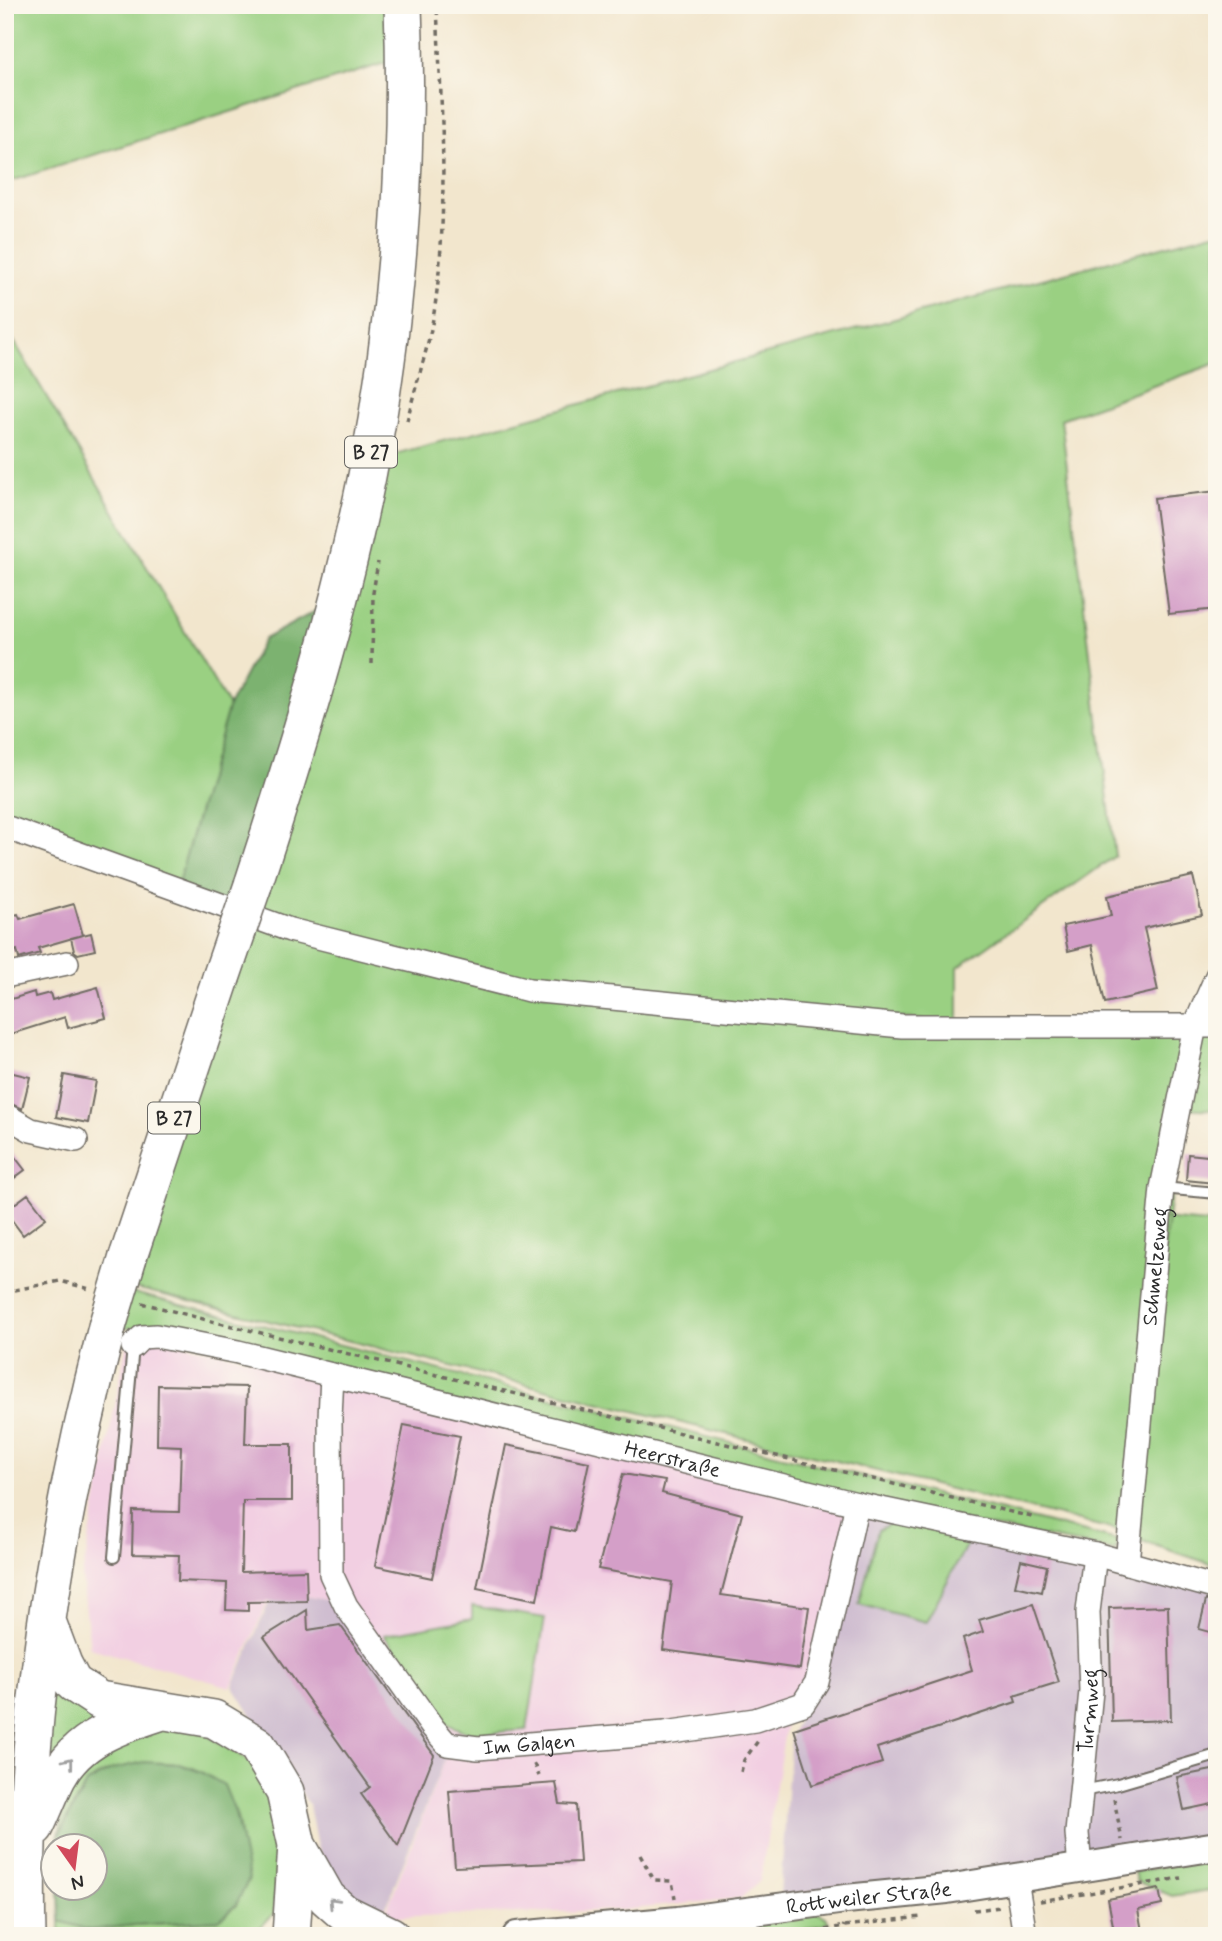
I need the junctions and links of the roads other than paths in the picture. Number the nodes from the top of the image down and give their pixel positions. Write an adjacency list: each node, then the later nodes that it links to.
1 (403, 5): 11 (main road, B 27, bridge)
2 (5, 827): 6 (street)
3 (67, 963): 4 (street)
4 (5, 976)
5 (1217, 976): 6 (street, Schmelzeweg)
6 (1206, 1026): 9 (street, Schmelzeweg)
7 (5, 1115): 8 (street)
8 (76, 1140)
9 (1162, 1188): 10 (lane); 16 (street, Schmelzeweg)
10 (1217, 1192)
11 (120, 1336): 12 (street, Heerstraße); 15 (lane); 18 (main road, B 27)
12 (332, 1375): 13 (street, Heerstraße); 13 (street, Im Galgen)
13 (857, 1504): 14 (street, Heerstraße)
14 (1095, 1555): 16 (street, Heerstraße); 21 (street, Turmweg)
15 (114, 1557)
16 (1127, 1563): 17 (street, Heerstraße)
17 (1217, 1588)
18 (47, 1623): 19 (main road); 22 (main road, B 27)
19 (165, 1711): 22 (main road, one-way to 19); 23 (main road)
20 (1217, 1755): 21 (lane)
21 (1082, 1791): 25 (street, Turmweg)
22 (26, 1844): 27 (main road, B 27)
23 (297, 1845): 28 (main road); 29 (main road, one-way to 23)
24 (1217, 1846): 25 (street, Rottweiler Straße)
25 (1080, 1868): 26 (street, Rottweiler Straße)
26 (1017, 1892): 30 (street, Rottweiler Straße); 31 (street)
27 (27, 1936)
28 (292, 1936)
29 (391, 1936)
30 (517, 1936)
31 (1026, 1936)

